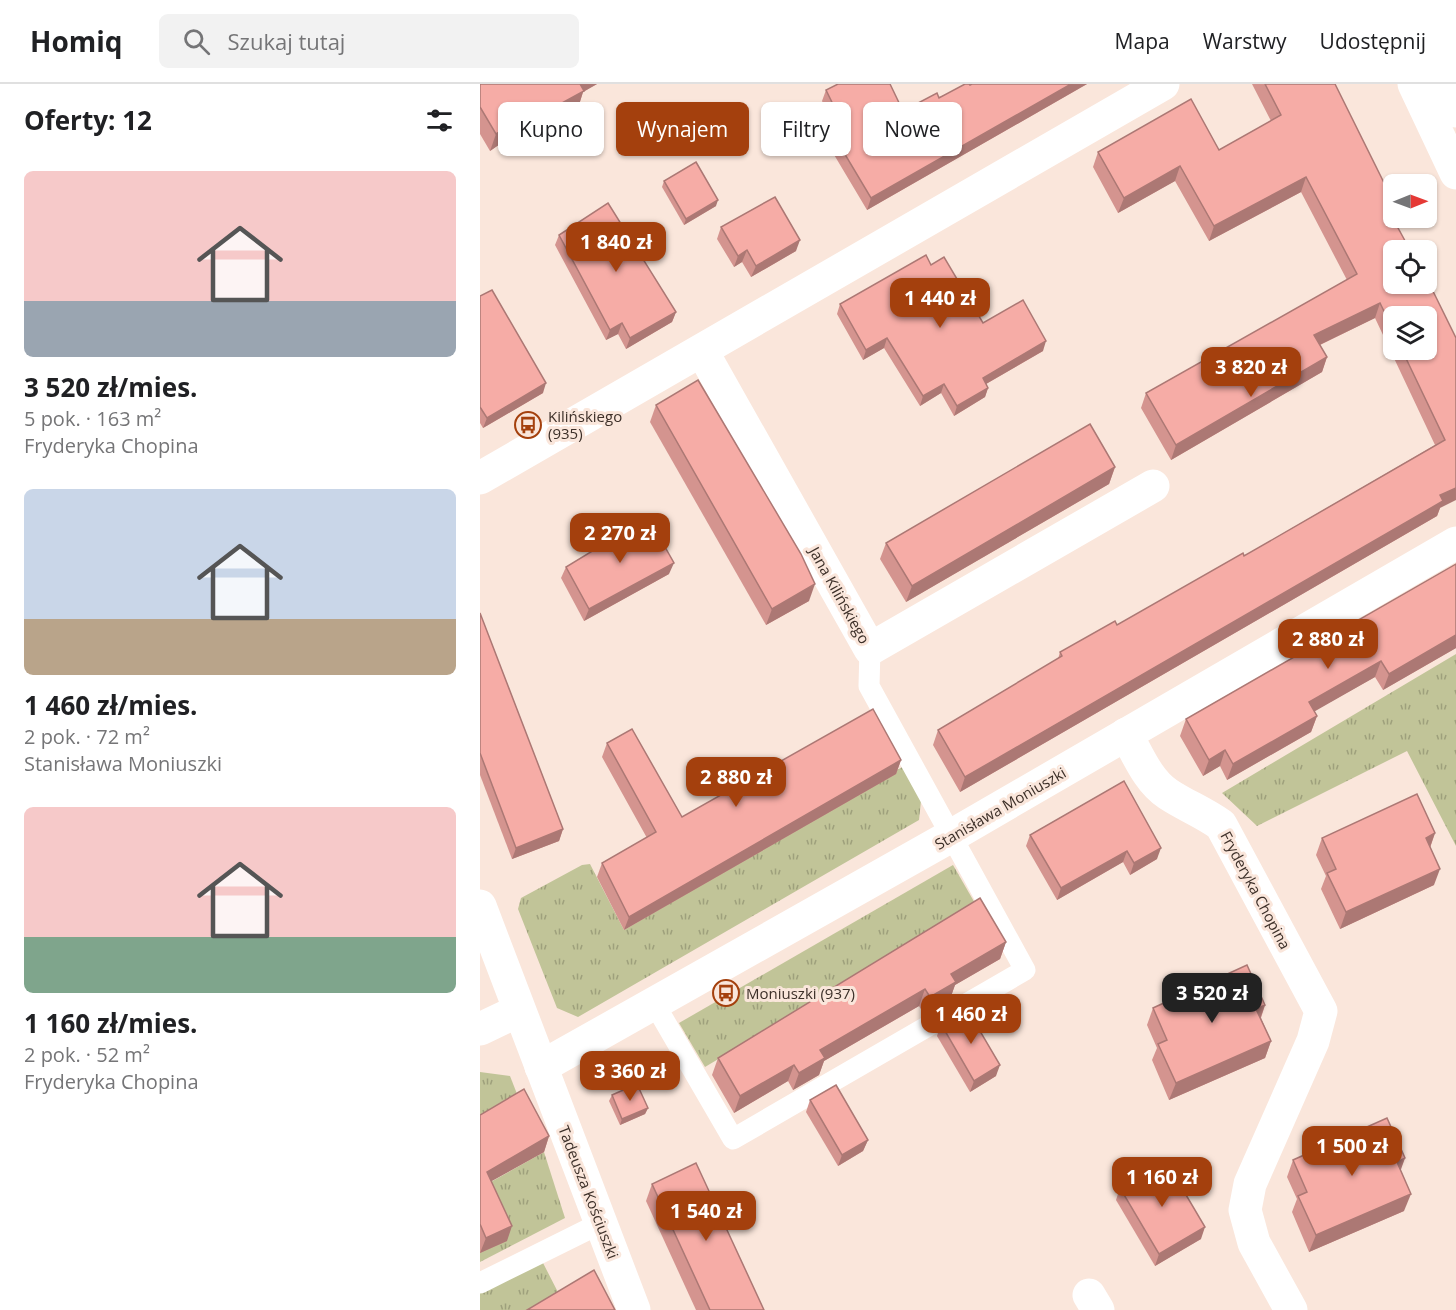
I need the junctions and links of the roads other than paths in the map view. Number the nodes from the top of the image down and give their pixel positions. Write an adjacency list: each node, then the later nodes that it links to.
1 (1163, 84): 6 (street)
2 (1414, 84): 5 (street)
3 (1444, 84): 4 (street)
4 (1456, 111)
5 (1456, 173)
6 (702, 351): 7 (street); 10 (street, Jana Kilińskiego)
7 (480, 478)
8 (1153, 486): 10 (street, Jana Kilińskiego)
9 (1456, 543): 11 (street, Stanisława Moniuszki)
10 (870, 649): 12 (lane)
11 (1126, 734): 12 (street, Stanisława Moniuszki); 21 (street, Fryderyka Chopina)
12 (951, 837): 14 (street, Stanisława Moniuszki); 14 (lane)
13 (480, 906): 15 (street, Tadeusza Kościuszki)
14 (654, 1003): 17 (street, Stanisława Moniuszki)
15 (518, 1011): 16 (street); 17 (street, Tadeusza Kościuszki)
16 (480, 1029)
17 (541, 1067): 18 (street, Tadeusza Kościuszki)
18 (601, 1223): 19 (lane); 20 (street, Tadeusza Kościuszki)
19 (480, 1283)
20 (634, 1310)
21 (1291, 1310)

